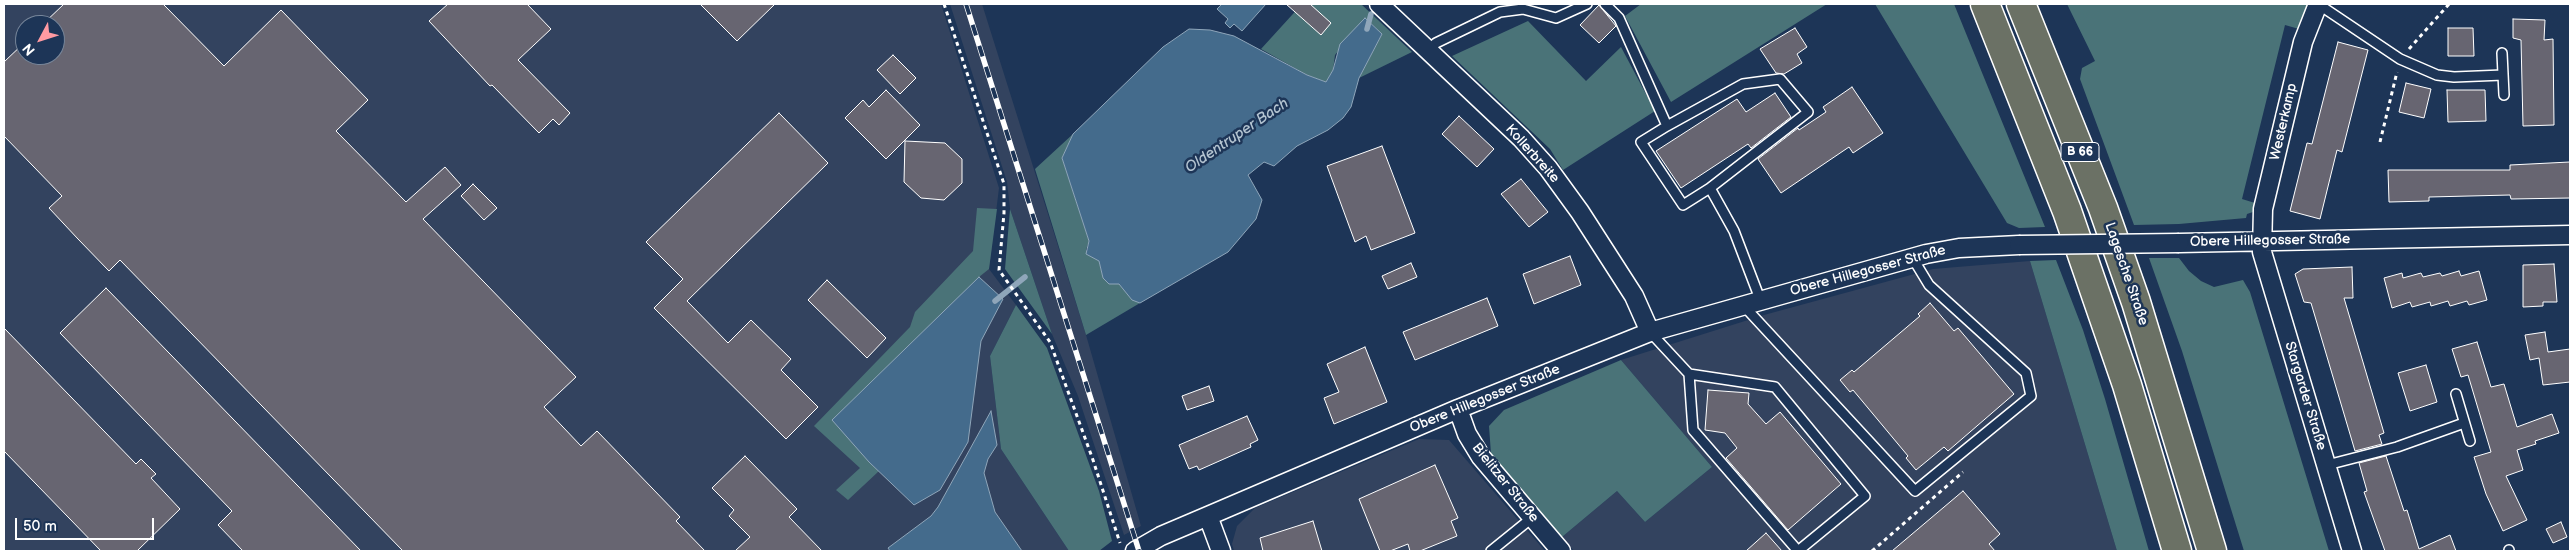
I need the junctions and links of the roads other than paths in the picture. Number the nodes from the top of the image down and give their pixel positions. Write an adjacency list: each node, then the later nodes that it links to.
1 (1379, 4): 7 (street, Kollerbreite)
2 (1587, 4): 7 (lane)
3 (1605, 4): 11 (lane)
4 (1985, 4): 30 (highway, B 66)
5 (2020, 4): 31 (highway, Lagesche Straße / B 66)
6 (2318, 4): 9 (lane, Westerkamp); 14 (street, Westerkamp)
7 (1428, 51): 17 (street, Kollerbreite)
8 (2502, 53): 9 (lane)
9 (2503, 75): 10 (lane)
10 (2504, 95)
11 (1667, 126): 12 (lane); 12 (lane)
12 (1710, 188): 16 (lane)
13 (2570, 235): 14 (street, Obere Hillegosser Straße)
14 (2261, 241): 15 (street, Obere Hillegosser Straße, bridge); 23 (street, Stargarder Straße)
15 (1912, 257): 16 (street, Obere Hillegosser Straße); 16 (lane)
16 (1752, 302): 17 (street, Obere Hillegosser Straße)
17 (1650, 332): 18 (lane); 20 (street, Obere Hillegosser Straße)
18 (1689, 374): 18 (lane)
19 (2456, 394): 21 (lane)
20 (1458, 409): 24 (street, Obere Hillegosser Straße); 25 (street, Bielitzer Straße)
21 (2464, 423): 22 (lane); 23 (lane)
22 (2470, 441)
23 (2327, 465): 32 (street, Stargarder Straße)
24 (1208, 516): 26 (street, Obere Hillegosser Straße); 27 (street)
25 (1533, 518): 28 (lane); 29 (street, Bielitzer Straße)
26 (1135, 551)
27 (1221, 551)
28 (1491, 551)
29 (1561, 551)
30 (2177, 551)
31 (2212, 551)
32 (2352, 551)

